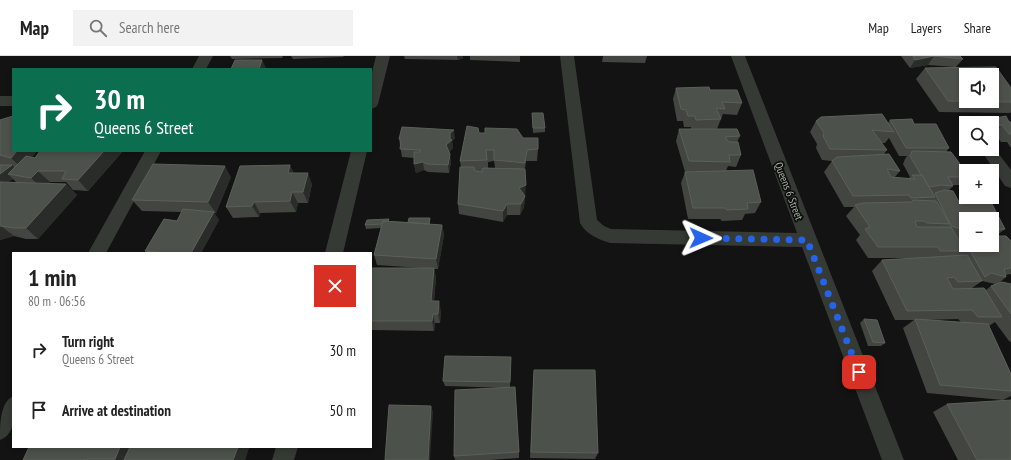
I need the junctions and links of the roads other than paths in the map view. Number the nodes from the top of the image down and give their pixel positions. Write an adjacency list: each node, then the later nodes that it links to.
1 (206, 56): 5 (street)
2 (383, 56): 6 (street)
3 (568, 56): 13 (street)
4 (738, 56): 13 (street, Queens 6 Street)
5 (200, 68)
6 (372, 100)
7 (0, 101): 8 (street)
8 (12, 101)
9 (152, 152): 14 (street)
10 (359, 152): 15 (street)
11 (993, 156): 12 (street)
12 (1011, 182)
13 (807, 240): 20 (street, Queens 6 Street)
14 (98, 252)
15 (334, 252)
16 (12, 408): 17 (street)
17 (0, 429)
18 (287, 448): 19 (street)
19 (283, 460)
20 (893, 460)

